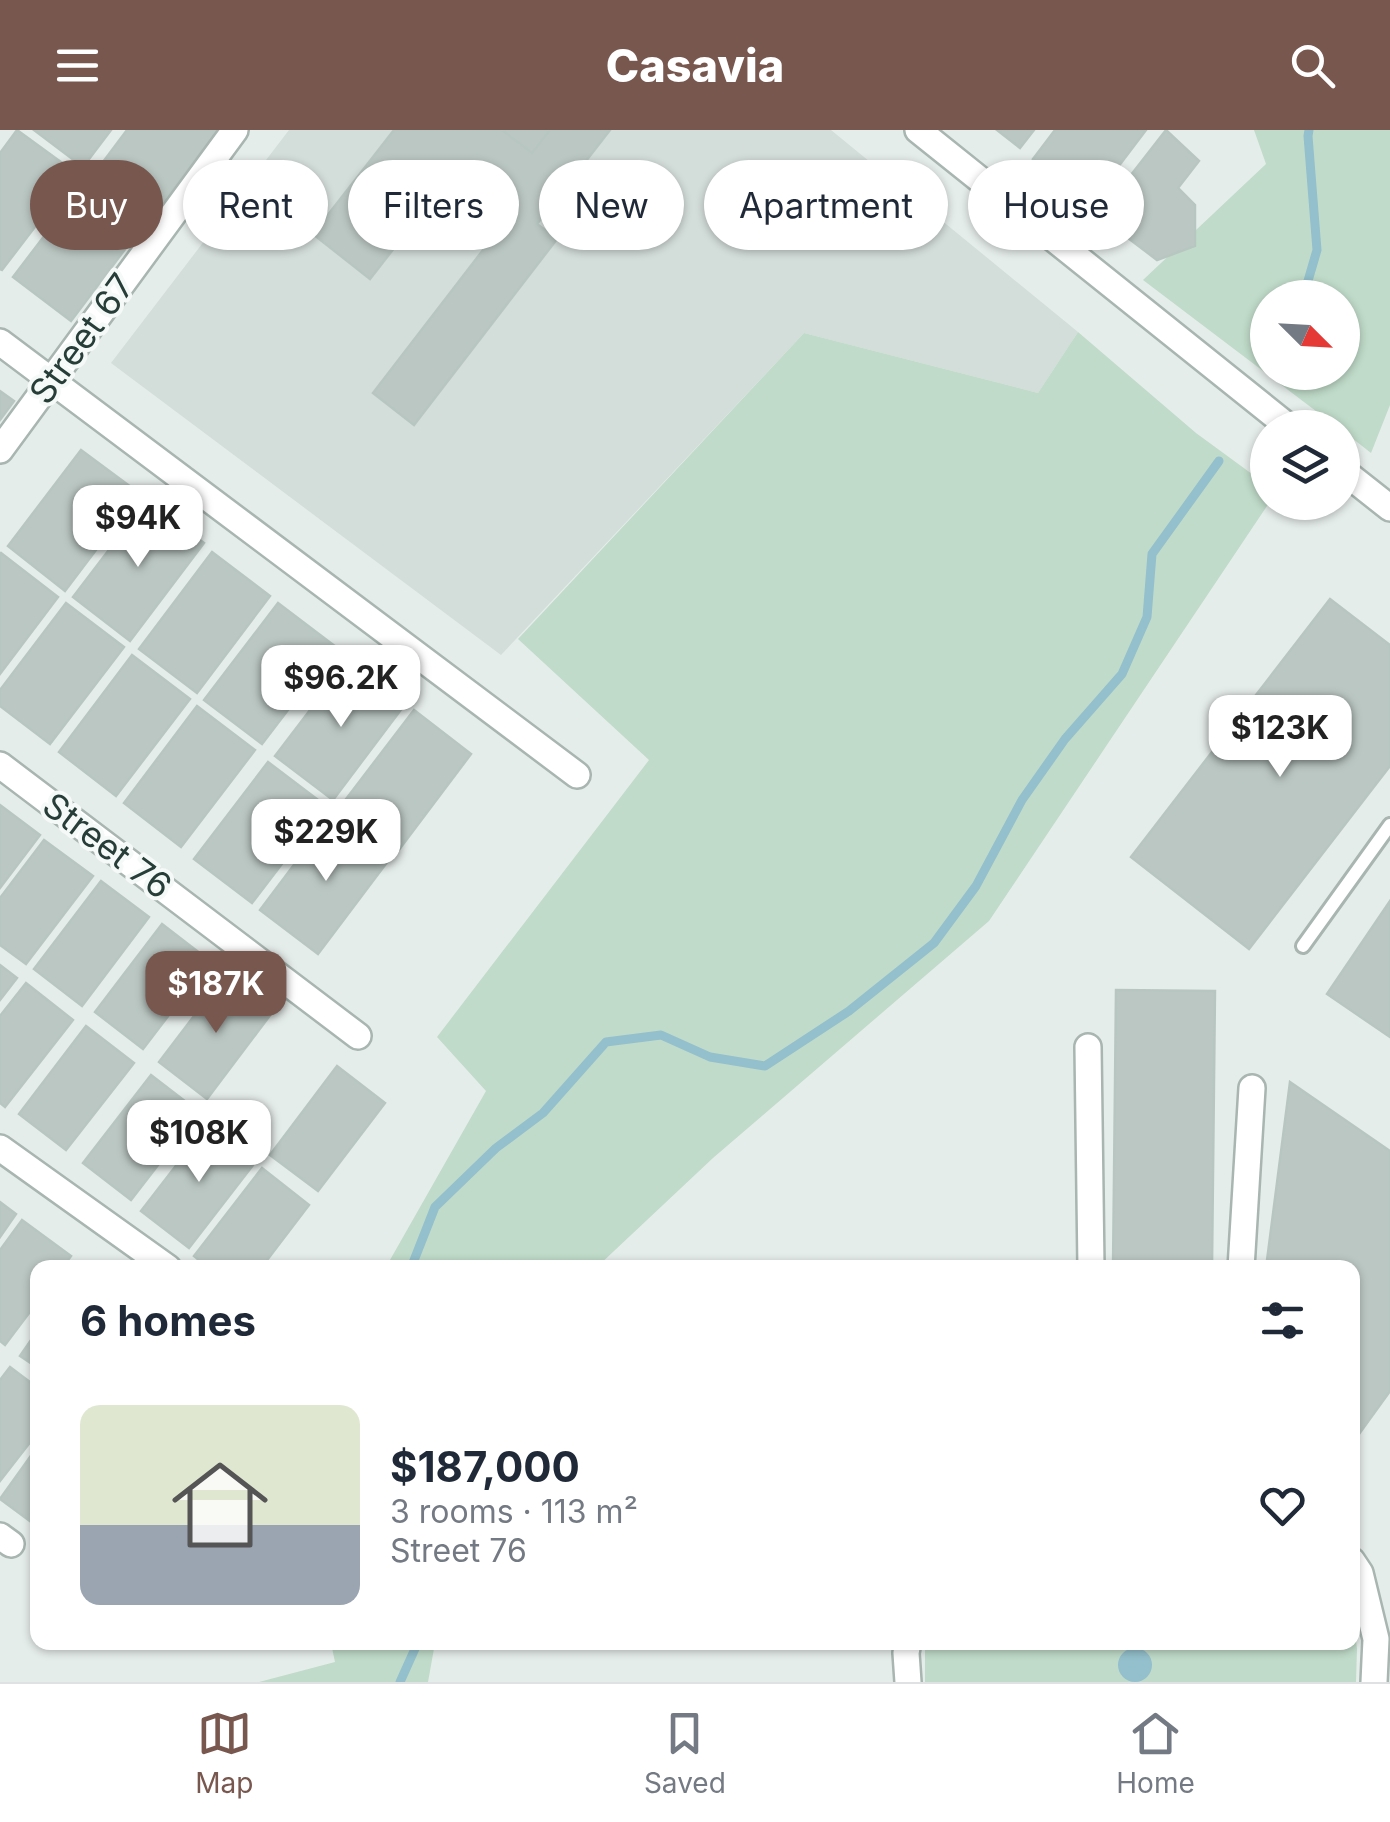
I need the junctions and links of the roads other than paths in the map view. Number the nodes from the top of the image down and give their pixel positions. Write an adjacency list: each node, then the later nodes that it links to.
1 (235, 130): 4 (street, Street 67)
2 (918, 130): 5 (street)
3 (0, 342): 4 (street)
4 (51, 381): 6 (street, Street 67); 10 (street)
5 (1268, 410)
6 (0, 450)
7 (1360, 484): 8 (street)
8 (1390, 508)
9 (0, 765): 13 (street, Street 76)
10 (577, 775)
11 (1390, 825): 12 (lane)
12 (1303, 946)
13 (358, 1036)
14 (1088, 1047): 18 (street)
15 (1252, 1088): 19 (street)
16 (0, 1148): 17 (street)
17 (157, 1260)
18 (1090, 1260)
19 (1241, 1260)
20 (1360, 1573): 23 (street)
21 (907, 1650): 22 (street)
22 (908, 1682)
23 (1374, 1682)

